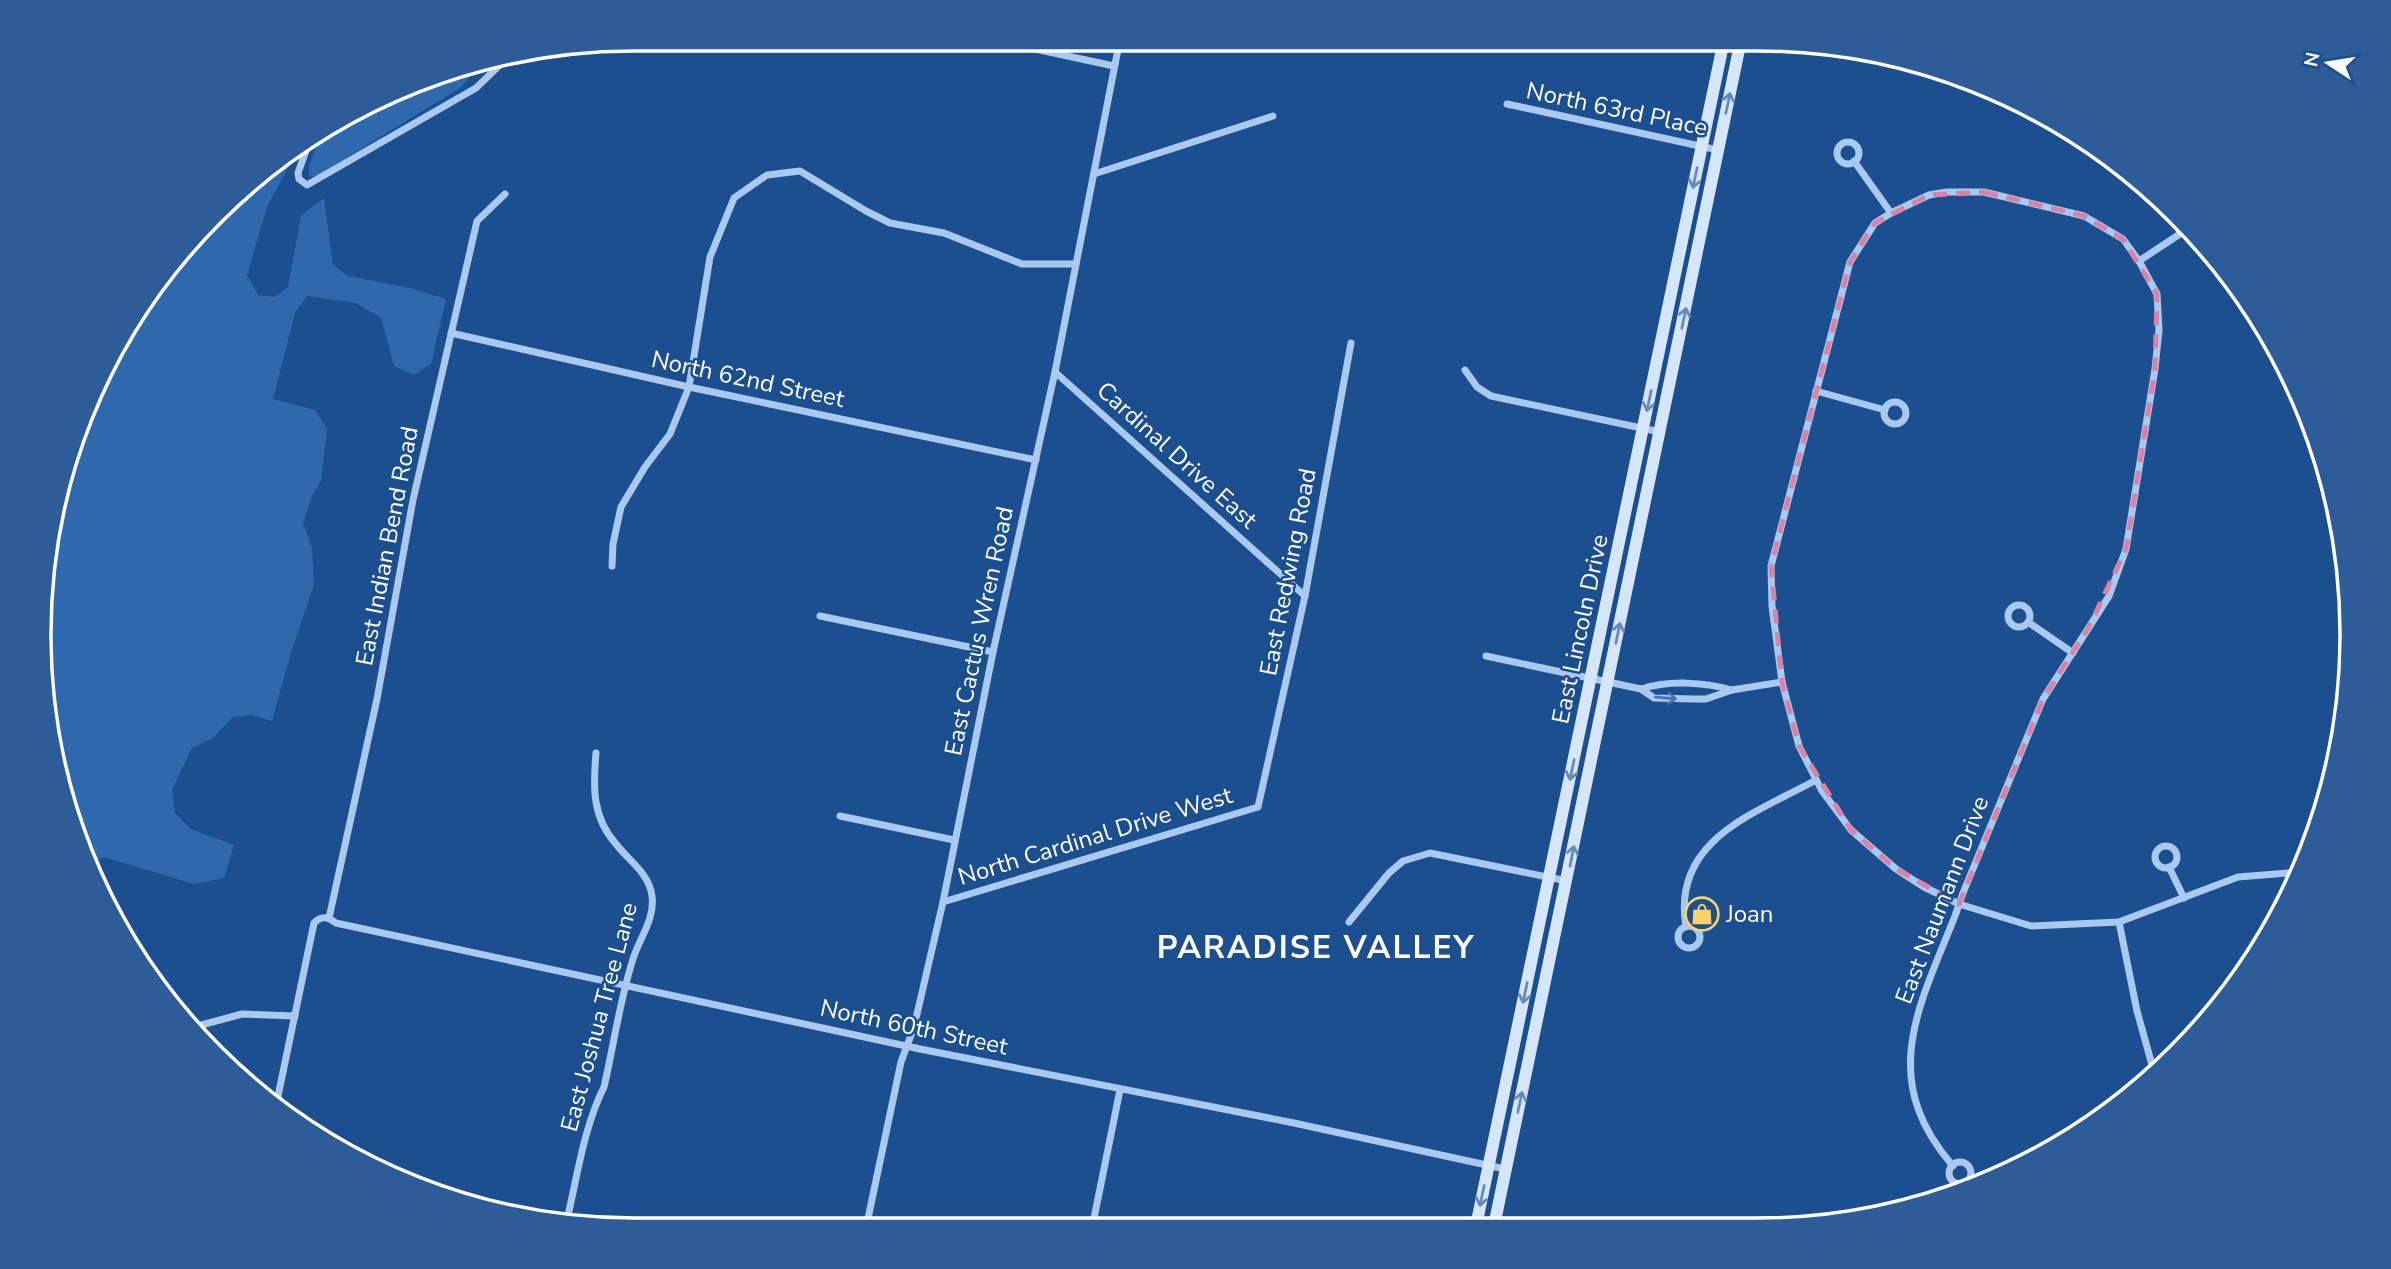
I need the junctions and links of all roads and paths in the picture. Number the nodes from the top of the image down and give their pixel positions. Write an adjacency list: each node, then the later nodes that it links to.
1 (1044, 51): 5 (street)
2 (1117, 51): 5 (street, East Cactus Wren Road)
3 (1722, 51): 9 (main road, East Lincoln Drive)
4 (1739, 51): 10 (main road, East Lincoln Drive, one-way to 4)
5 (1114, 66): 13 (street, East Cactus Wren Road)
6 (497, 68): 11 (street)
7 (1507, 104): 9 (street, North 63rd Place)
8 (1273, 116): 13 (street)
9 (1702, 147): 10 (street, North 63rd Place); 26 (main road, East Lincoln Drive, one-way to 26)
10 (1718, 150): 27 (main road, East Lincoln Drive, one-way to 10)
11 (305, 152)
12 (1854, 161): 15 (street)
13 (1094, 174): 18 (street, East Cactus Wren Road)
14 (505, 194): 19 (street, East Indian Bend Road)
15 (1891, 213): 17 (street, East Naumann Drive); 24 (street, East Naumann Drive)
16 (2179, 232): 17 (street)
17 (2139, 261): 34 (street, East Naumann Drive)
18 (1076, 264): 22 (street, East Cactus Wren Road); 23 (street)
19 (451, 333): 23 (street, North 62nd Street); 53 (street, East Indian Bend Road)
20 (1351, 343): 30 (street, East Redwing Road)
21 (1465, 370): 26 (street)
22 (1055, 372): 28 (street, East Cactus Wren Road); 30 (street, Cardinal Drive East)
23 (689, 387): 28 (street, North 62nd Street); 29 (street)
24 (1816, 391): 25 (street); 38 (street, East Naumann Drive)
25 (1885, 410)
26 (1643, 429): 27 (street); 36 (main road, East Lincoln Drive)
27 (1660, 432): 37 (main road, East Lincoln Drive, one-way to 27)
28 (1037, 460): 33 (street, East Cactus Wren Road)
29 (612, 566)
30 (1305, 596): 43 (street, East Redwing Road)
31 (820, 616): 33 (street)
32 (2028, 622): 34 (street)
33 (993, 652): 45 (street, East Cactus Wren Road)
34 (2073, 653): 52 (street, East Naumann Drive)
35 (1486, 656): 36 (street)
36 (1591, 679): 37 (street); 48 (main road, East Lincoln Drive, one-way to 48)
37 (1607, 682): 39 (street); 49 (main road, East Lincoln Drive, one-way to 37)
38 (1782, 682): 40 (street); 42 (street, East Naumann Drive)
39 (1641, 689): 40 (street); 40 (street, one-way to 40)
40 (1732, 690)
41 (596, 753): 57 (street, East Joshua Tree Lane)
42 (1816, 780): 52 (street, East Naumann Drive); 56 (street)
43 (1258, 807): 51 (street, North Cardinal Drive West)
44 (840, 816): 45 (street)
45 (954, 840): 51 (street, East Cactus Wren Road)
46 (2169, 867): 50 (street)
47 (2289, 873): 50 (street, East Naumann Drive)
48 (1549, 877): 49 (street); 54 (street); 60 (main road, East Lincoln Drive, one-way to 60)
49 (1567, 881): 61 (main road, East Lincoln Drive)
50 (2184, 898): 55 (street, East Naumann Drive)
51 (943, 902): 62 (street, East Cactus Wren Road)
52 (1959, 904): 55 (street, East Naumann Drive); 67 (street, East Naumann Drive)
53 (329, 918): 57 (street, North 60th Street); 58 (street, North 60th Street)
54 (1349, 922)
55 (2119, 922): 63 (street)
56 (1686, 927)
57 (627, 985): 62 (street, North 60th Street); 69 (street, East Joshua Tree Lane)
58 (295, 1016): 59 (street); 65 (street)
59 (201, 1025)
60 (1516, 1037): 61 (main road); 66 (main road, East Lincoln Drive)
61 (1533, 1040): 68 (main road, East Lincoln Drive, one-way to 61)
62 (907, 1046): 64 (street, North 60th Street); 70 (street, East Cactus Wren Road)
63 (2152, 1063)
64 (1120, 1090): 66 (street, North 60th Street); 71 (street)
65 (277, 1096)
66 (1489, 1165): 68 (street, North 60th Street); 72 (main road, East Lincoln Drive, one-way to 72)
67 (1952, 1166)
68 (1505, 1169): 73 (main road, East Lincoln Drive)
69 (568, 1214)
70 (868, 1218)
71 (1094, 1218)
72 (1478, 1218)
73 (1496, 1218)

